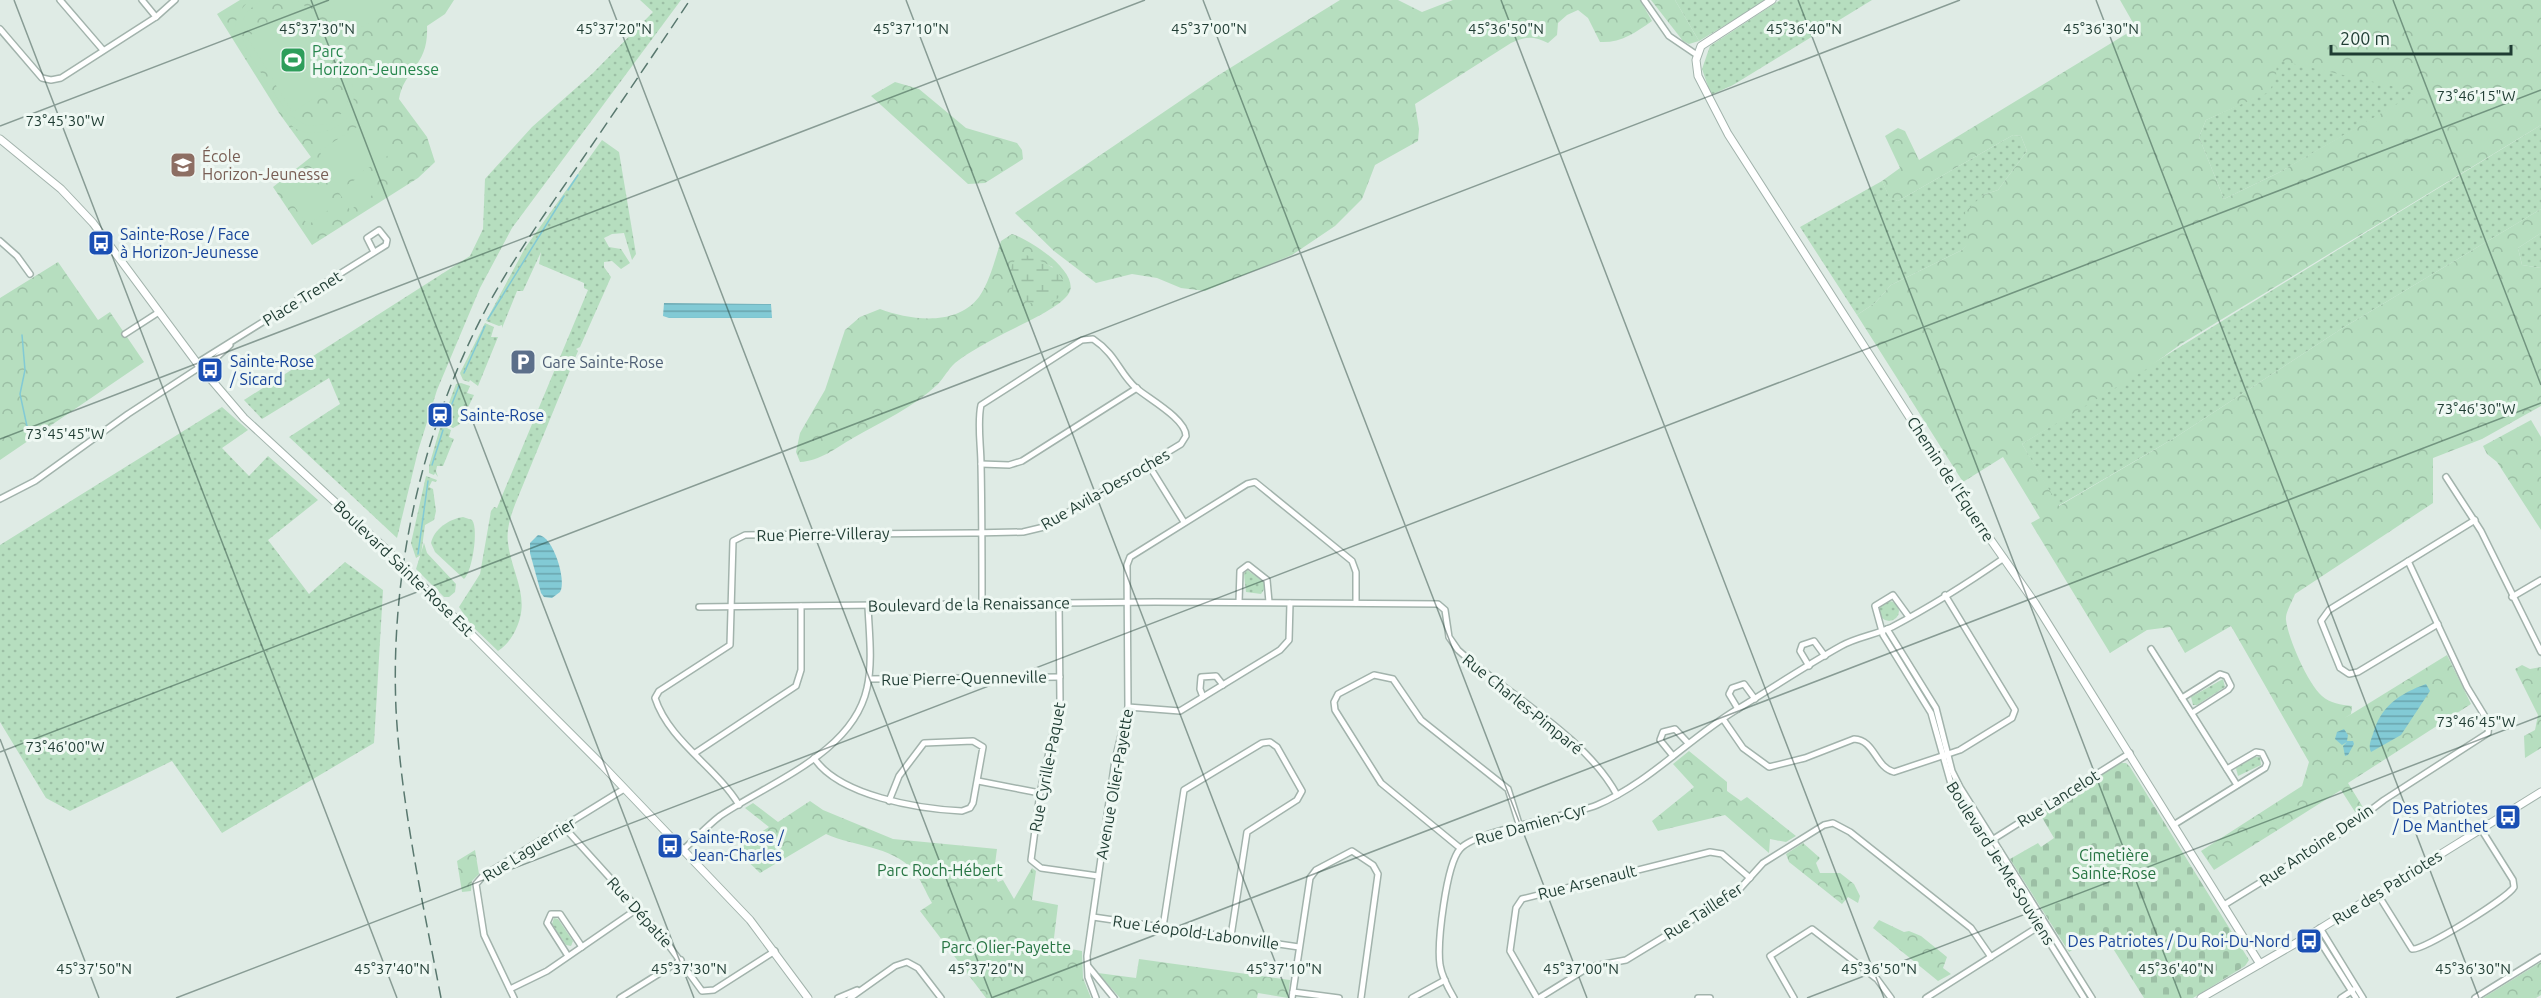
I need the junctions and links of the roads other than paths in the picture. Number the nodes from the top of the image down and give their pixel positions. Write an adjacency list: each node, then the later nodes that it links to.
1 (60, 0): 8 (street)
2 (142, 0): 6 (street)
3 (175, 0): 6 (street)
4 (1644, 0): 9 (street)
5 (1773, 0): 9 (street)
6 (156, 17): 8 (street)
7 (0, 29): 8 (street)
8 (103, 50)
9 (1697, 55): 26 (street, Chemin de l'Équerre)
10 (1, 142): 14 (street, Boulevard Sainte-Rose Est)
11 (0, 241): 13 (street)
12 (374, 252): 16 (street, Place Trenet)
13 (30, 274)
14 (159, 312): 15 (street); 17 (street, Boulevard Sainte-Rose Est)
15 (125, 334)
16 (230, 344): 17 (street, Place Trenet); 17 (street, Place Trenet)
17 (200, 367): 22 (street); 69 (street, Boulevard Sainte-Rose Est)
18 (1137, 388): 19 (street); 19 (street, Rue Avila-Desroches); 20 (street, Rue Avila-Desroches)
19 (981, 464): 25 (street, Rue Avila-Desroches)
20 (1148, 464): 24 (street); 25 (street, Rue Avila-Desroches)
21 (2446, 477): 23 (street)
22 (0, 499)
23 (2475, 520): 27 (street); 30 (street)
24 (1184, 522): 34 (street, Avenue Olier-Payette); 36 (street)
25 (982, 533): 37 (street); 42 (street, Rue Pierre-Villeray)
26 (2004, 558): 29 (street, Rue Damien-Cyr); 62 (street, Chemin de l'Équerre)
27 (2408, 561): 44 (street, Rue Antoine Devin); 44 (street)
28 (2541, 580): 30 (street)
29 (1945, 595): 43 (street, Rue Damien-Cyr); 63 (street)
30 (2512, 597): 47 (street)
31 (1239, 602): 32 (street, Boulevard de la Renaissance); 32 (street); 34 (street, Boulevard de la Renaissance)
32 (1269, 602): 35 (street, Boulevard de la Renaissance)
33 (1059, 603): 34 (street, Boulevard de la Renaissance); 37 (street, Boulevard de la Renaissance); 50 (street, Rue Cyrille-Paquet)
34 (1127, 603): 56 (street, Avenue Olier-Payette)
35 (1290, 603): 36 (street, Boulevard de la Renaissance); 52 (street)
36 (1356, 603): 40 (street, Boulevard de la Renaissance)
37 (982, 604): 39 (street, Boulevard de la Renaissance)
38 (801, 606): 39 (street, Boulevard de la Renaissance); 42 (street, Boulevard de la Renaissance); 61 (street)
39 (868, 606): 51 (street)
40 (1442, 606): 71 (street, Rue Charles-Pimparé)
41 (699, 607): 42 (street, Boulevard de la Renaissance)
42 (732, 607): 61 (street, Rue Pierre-Villeray)
43 (1909, 617): 45 (street, Rue Damien-Cyr); 45 (street, Boulevard Je-Me-Souviens)
44 (2438, 624): 85 (street, Rue Antoine Devin)
45 (1884, 630): 48 (street, Rue Damien-Cyr); 63 (street, Boulevard Je-Me-Souviens)
46 (2151, 649): 54 (street)
47 (2541, 652)
48 (1825, 656): 49 (street, Rue Damien-Cyr); 49 (street)
49 (1809, 666): 55 (street, Rue Damien-Cyr)
50 (1060, 677): 51 (street, Rue Pierre-Quenneville); 70 (street, Rue Cyrille-Paquet)
51 (869, 679): 65 (street)
52 (1223, 685): 53 (street); 53 (street)
53 (1203, 697): 56 (street)
54 (2182, 698): 58 (street); 58 (street)
55 (1755, 699): 57 (street, Rue Damien-Cyr); 57 (street)
56 (1128, 707): 82 (street, Avenue Olier-Payette)
57 (1738, 709): 59 (street, Rue Damien-Cyr)
58 (2192, 713): 66 (street)
59 (1722, 719): 60 (street, Rue Damien-Cyr); 63 (street)
60 (1688, 743): 64 (street, Rue Damien-Cyr); 64 (street)
61 (695, 753): 74 (street)
62 (2130, 753): 75 (street, Chemin de l'Équerre); 79 (street, Rue Lancelot)
63 (1945, 755): 79 (street, Boulevard Je-Me-Souviens)
64 (1673, 756): 71 (street, Rue Damien-Cyr)
65 (814, 758): 73 (street); 74 (street)
66 (2227, 769): 68 (street); 68 (street)
67 (978, 781): 70 (street); 73 (street); 73 (street)
68 (2237, 785): 75 (street)
69 (624, 789): 76 (street, Rue Laguerrier); 81 (street, Boulevard Sainte-Rose Est)
70 (1040, 794): 82 (street, Rue Cyrille-Paquet)
71 (1617, 795): 77 (street, Rue Damien-Cyr)
72 (2540, 795): 78 (street, Rue des Patriotes)
73 (889, 801)
74 (739, 805): 81 (street)
75 (2175, 824): 85 (street, Chemin de l'Équerre)
76 (564, 827): 86 (street, Rue Dépatie); 103 (street, Rue Laguerrier)
77 (1520, 827): 80 (street, Rue Damien-Cyr); 80 (street)
78 (2481, 829): 84 (street, Rue des Patriotes); 84 (street)
79 (1990, 841): 88 (street, Boulevard Je-Me-Souviens)
80 (1460, 848): 101 (street, Rue Damien-Cyr)
81 (683, 850): 94 (street, Boulevard Sainte-Rose Est)
82 (1098, 876): 87 (street, Avenue Olier-Payette)
83 (1750, 878): 96 (street, Rue Taillefer); 119 (street, Rue Taillefer); 119 (street, Rue Arsenault)
84 (2377, 893): 90 (street, Rue des Patriotes)
85 (2224, 905): 99 (street, Chemin de l'Équerre)
86 (637, 909): 92 (street); 98 (street, Rue Dépatie)
87 (1093, 917): 89 (street, Rue Léopold-Labonville); 100 (street, Avenue Olier-Payette)
88 (2042, 924): 96 (street); 125 (street, Boulevard Je-Me-Souviens); 126 (street, Boulevard Je-Me-Souviens)
89 (1164, 927): 91 (street, Rue Léopold-Labonville); 91 (street)
90 (2317, 930): 99 (street, Rue des Patriotes); 104 (street)
91 (1232, 936): 93 (street, Rue Léopold-Labonville)
92 (582, 947): 95 (street); 95 (street)
93 (1299, 947): 105 (street); 116 (street)
94 (775, 951): 98 (street, Rue Dépatie); 109 (street, Boulevard Sainte-Rose Est)
95 (568, 956): 103 (street)
96 (1991, 957): 124 (street)
97 (2541, 957): 131 (street)
98 (681, 960): 106 (street)
99 (2260, 964): 127 (street, Rue des Patriotes)
100 (1088, 965): 113 (street, Avenue Olier-Payette); 114 (street)
101 (1445, 980): 117 (street); 118 (street, Rue Damien-Cyr)
102 (864, 987): 110 (street); 111 (street); 112 (street)
103 (510, 989): 107 (street, Rue Laguerrier)
104 (2354, 990): 128 (street); 129 (street); 130 (street)
105 (1293, 995): 115 (street)
106 (628, 996): 108 (street)
107 (514, 998)
108 (620, 998)
109 (808, 998)
110 (838, 998)
111 (850, 998)
112 (941, 998)
113 (1096, 998)
114 (1114, 998)
115 (1340, 998)
116 (1361, 998)
117 (1412, 998)
118 (1454, 998)
119 (1538, 998)
120 (1698, 998): 121 (street)
121 (1710, 998)
122 (1794, 998): 123 (street)
123 (1891, 998)
124 (1926, 998)
125 (2084, 998)
126 (2091, 998)
127 (2201, 998)
128 (2341, 998)
129 (2356, 998)
130 (2363, 998)
131 (2475, 998)

